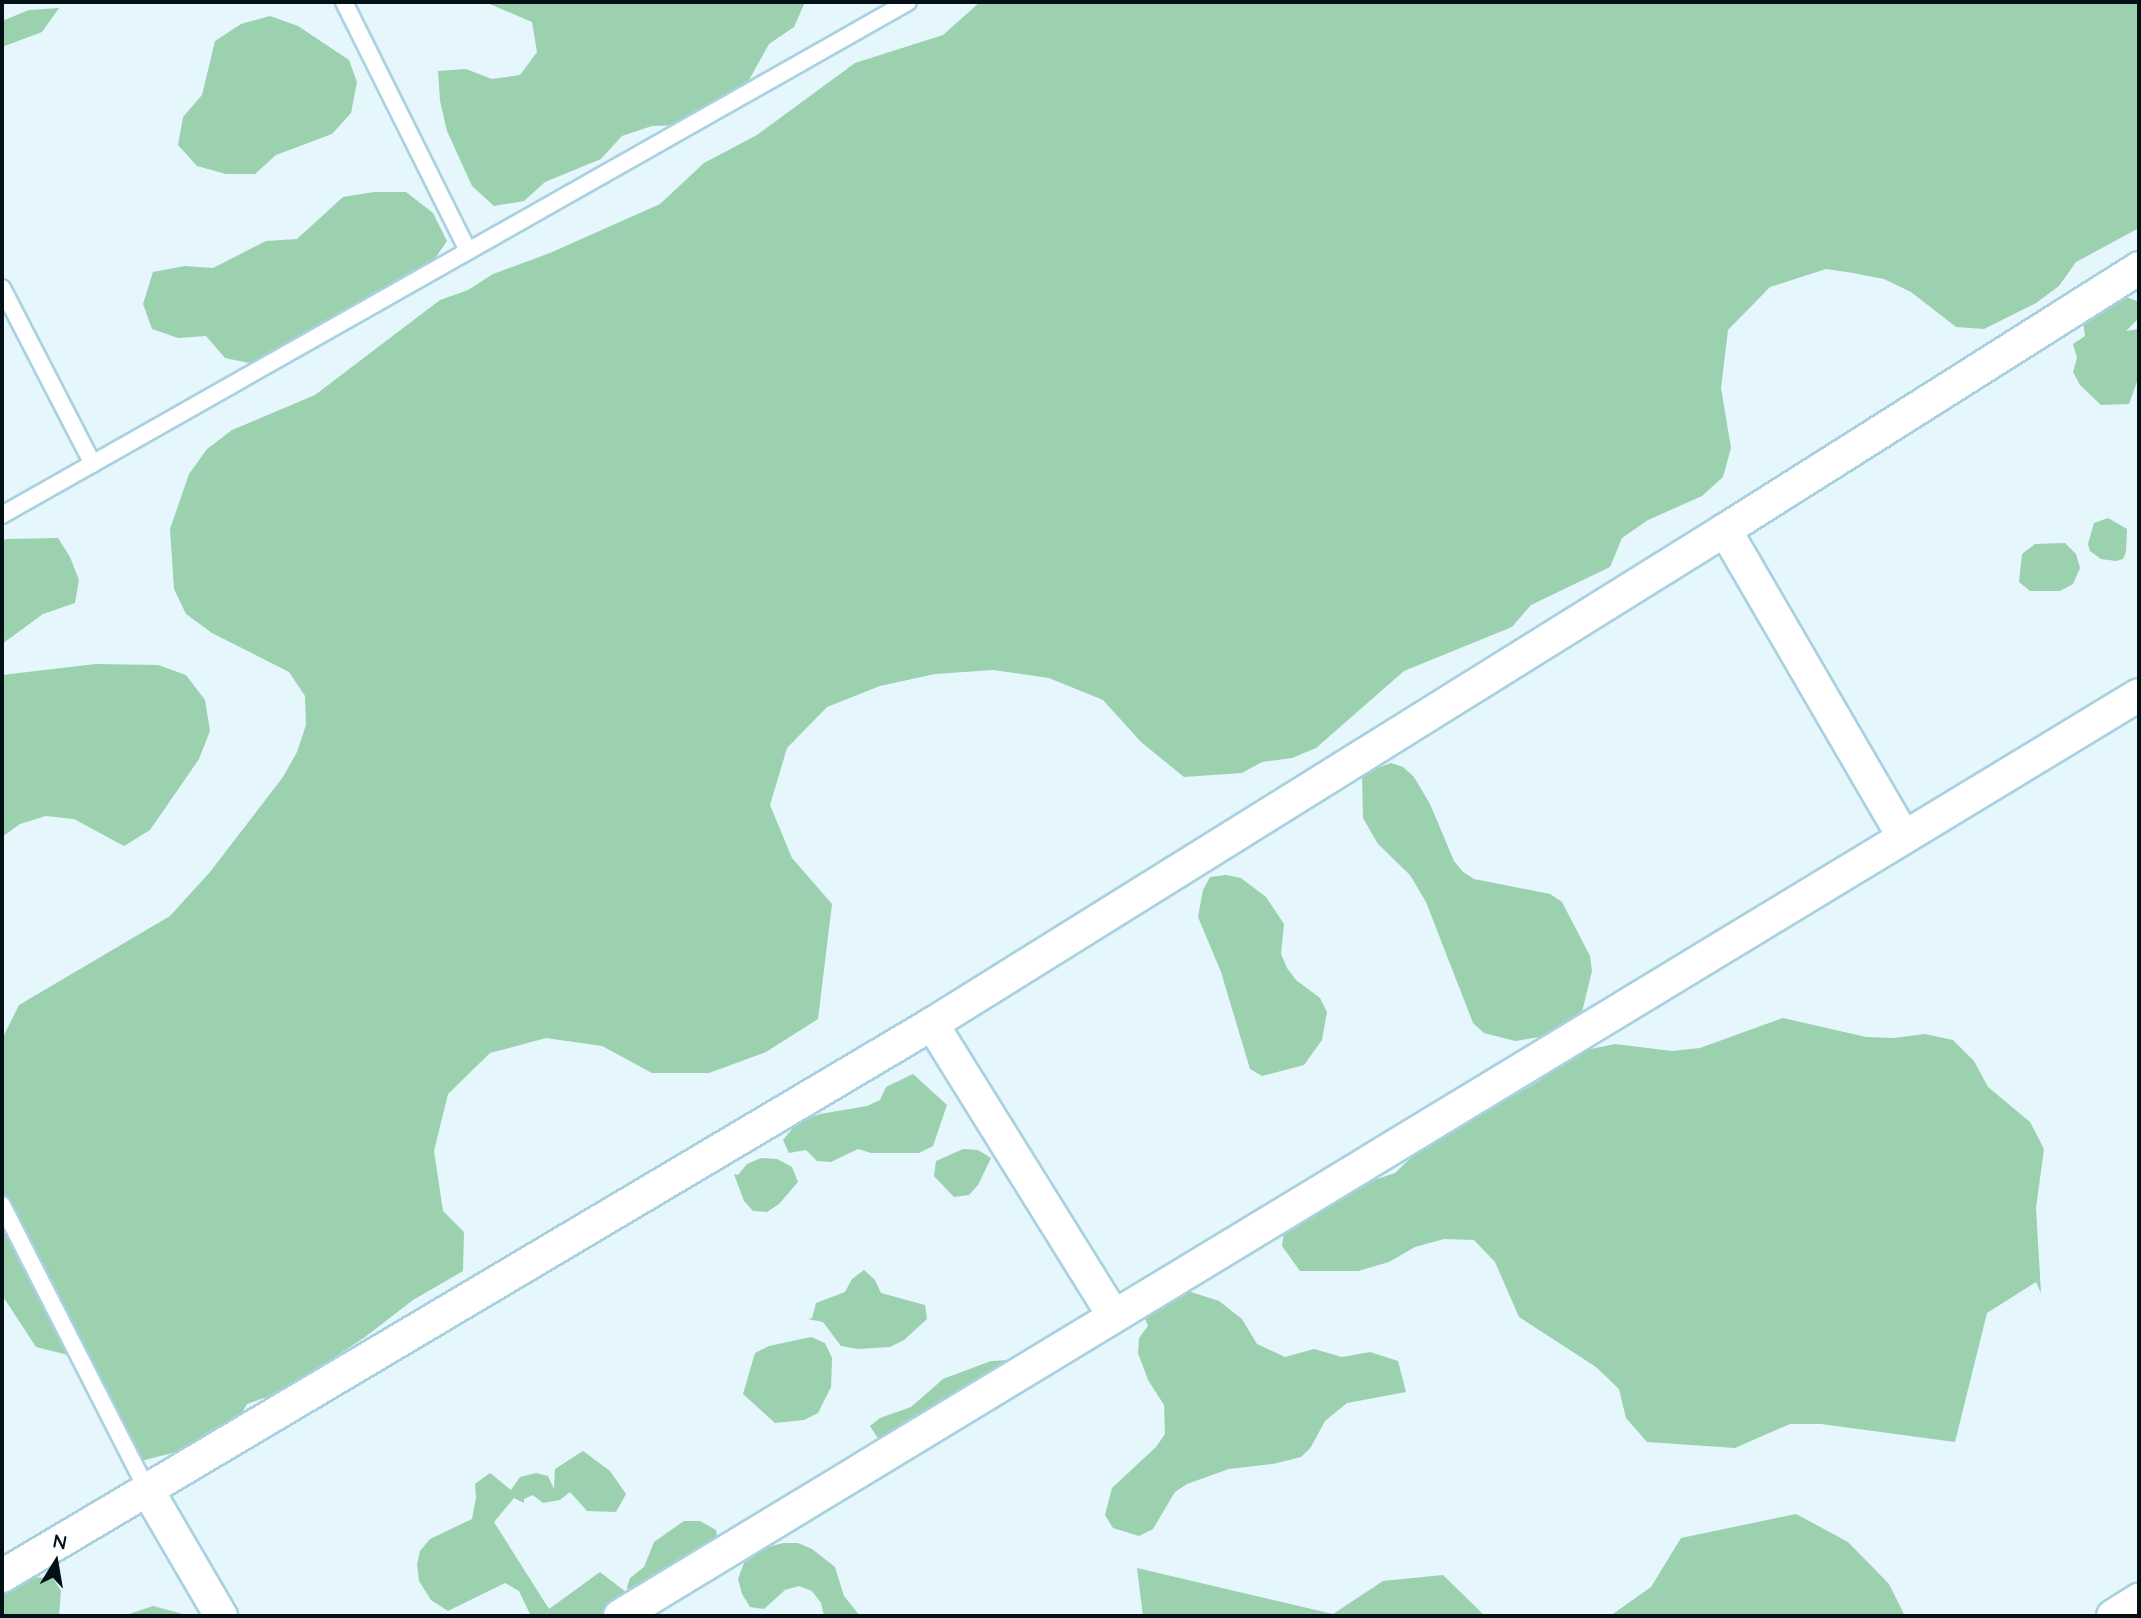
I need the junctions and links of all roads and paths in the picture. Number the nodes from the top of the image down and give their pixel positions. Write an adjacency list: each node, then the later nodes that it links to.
1 (344, 2): 3 (lane)
2 (908, 2): 3 (lane)
3 (468, 251): 6 (lane)
4 (2139, 268): 8 (street)
5 (2, 288): 6 (lane)
6 (93, 464): 7 (lane)
7 (2, 515)
8 (1725, 530): 10 (street); 11 (street)
9 (2139, 695): 10 (street)
10 (1904, 837): 13 (street)
11 (932, 1024): 13 (street); 14 (street)
12 (2, 1205): 14 (lane)
13 (1114, 1316): 18 (street)
14 (148, 1491): 15 (street); 17 (street)
15 (2, 1576)
16 (2139, 1600): 19 (street)
17 (221, 1616)
18 (620, 1616)
19 (2113, 1616)

